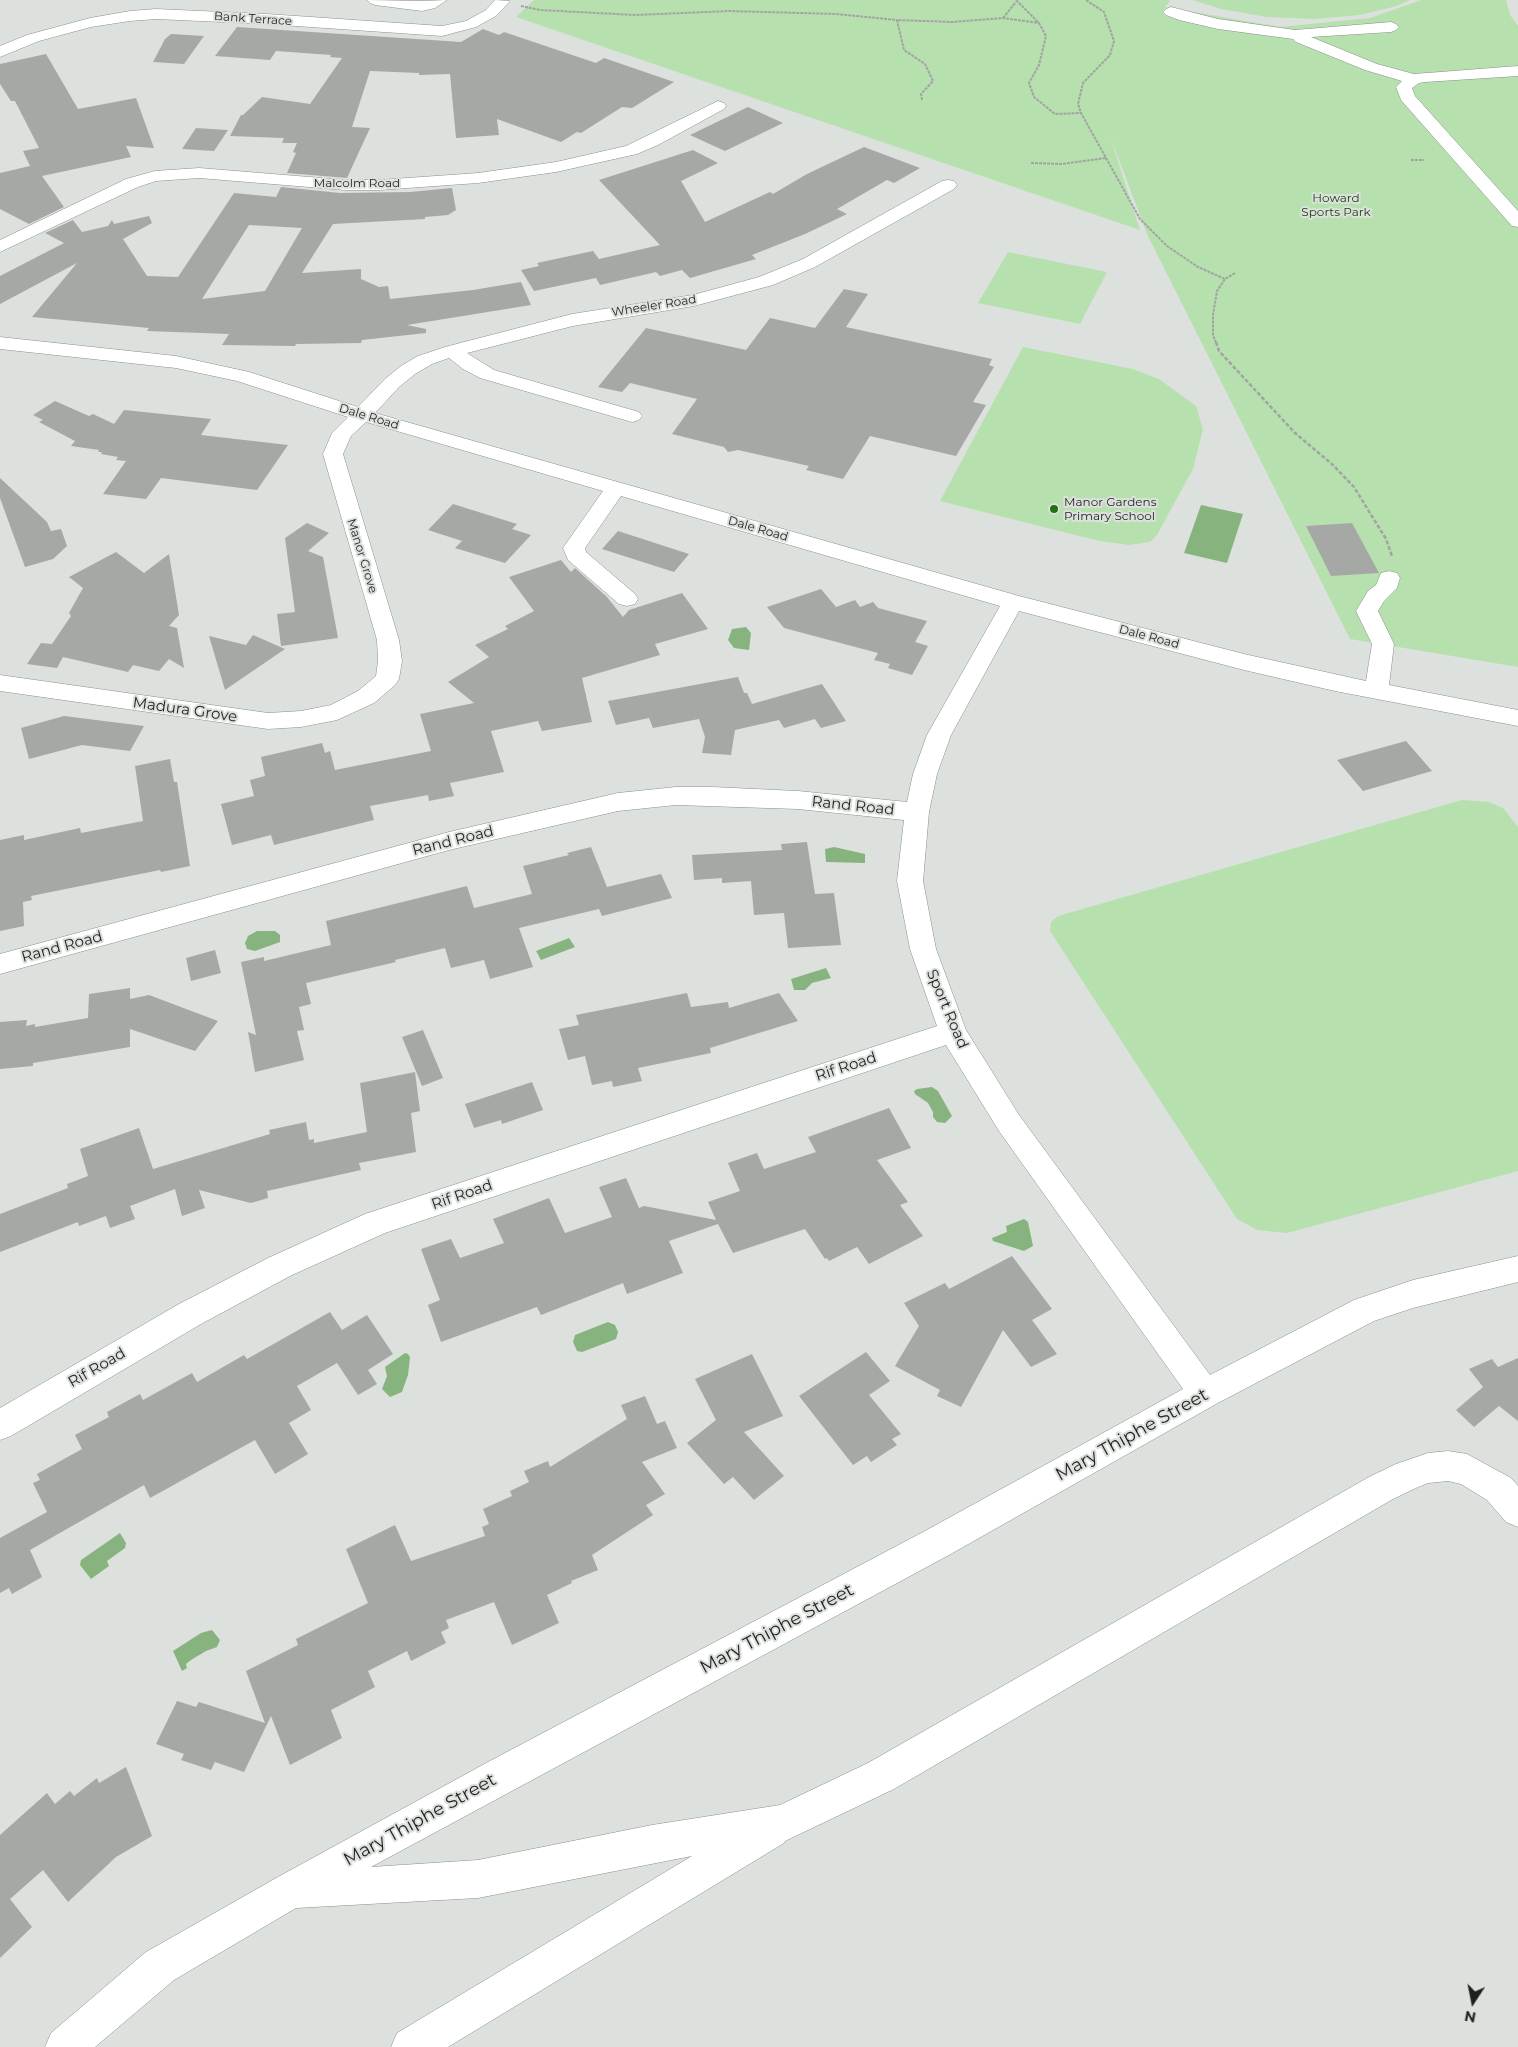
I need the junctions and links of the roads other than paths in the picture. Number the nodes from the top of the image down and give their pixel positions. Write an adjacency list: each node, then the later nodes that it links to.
1 (376, 0): 4 (street)
2 (439, 0): 4 (street)
3 (502, 1): 8 (street, Bank Terrace)
4 (396, 2)
5 (1171, 12): 7 (street)
6 (1391, 27): 7 (street)
7 (1298, 35): 10 (street)
8 (0, 52)
9 (1518, 71): 10 (street)
10 (1414, 79): 13 (street)
11 (718, 106): 14 (street, Malcolm Road)
12 (948, 185): 16 (street, Wheeler Road)
13 (1518, 222)
14 (0, 247)
15 (0, 342): 17 (street, Dale Road)
16 (452, 351): 17 (street, Wheeler Road); 18 (street)
17 (362, 415): 19 (street, Dale Road); 25 (street, Manor Grove)
18 (632, 416)
19 (616, 488): 21 (street); 22 (street, Dale Road)
20 (1389, 578): 24 (street)
21 (627, 600)
22 (1013, 602): 24 (street, Dale Road); 27 (street, Sport Road)
23 (0, 683): 25 (street, Madura Grove)
24 (1376, 692): 26 (street, Dale Road)
25 (366, 697)
26 (1518, 718)
27 (917, 812): 28 (street, Rand Road); 29 (street, Sport Road)
28 (0, 964)
29 (953, 1032): 31 (street, Sport Road); 32 (street, Rif Road)
30 (1518, 1269): 31 (street, Mary Thiphe Street)
31 (1206, 1394): 35 (street, Mary Thiphe Street)
32 (0, 1425)
33 (1518, 1511): 34 (street)
34 (783, 1822): 35 (street); 37 (street)
35 (291, 1890): 36 (street, Mary Thiphe Street)
36 (65, 2047)
37 (411, 2047)

